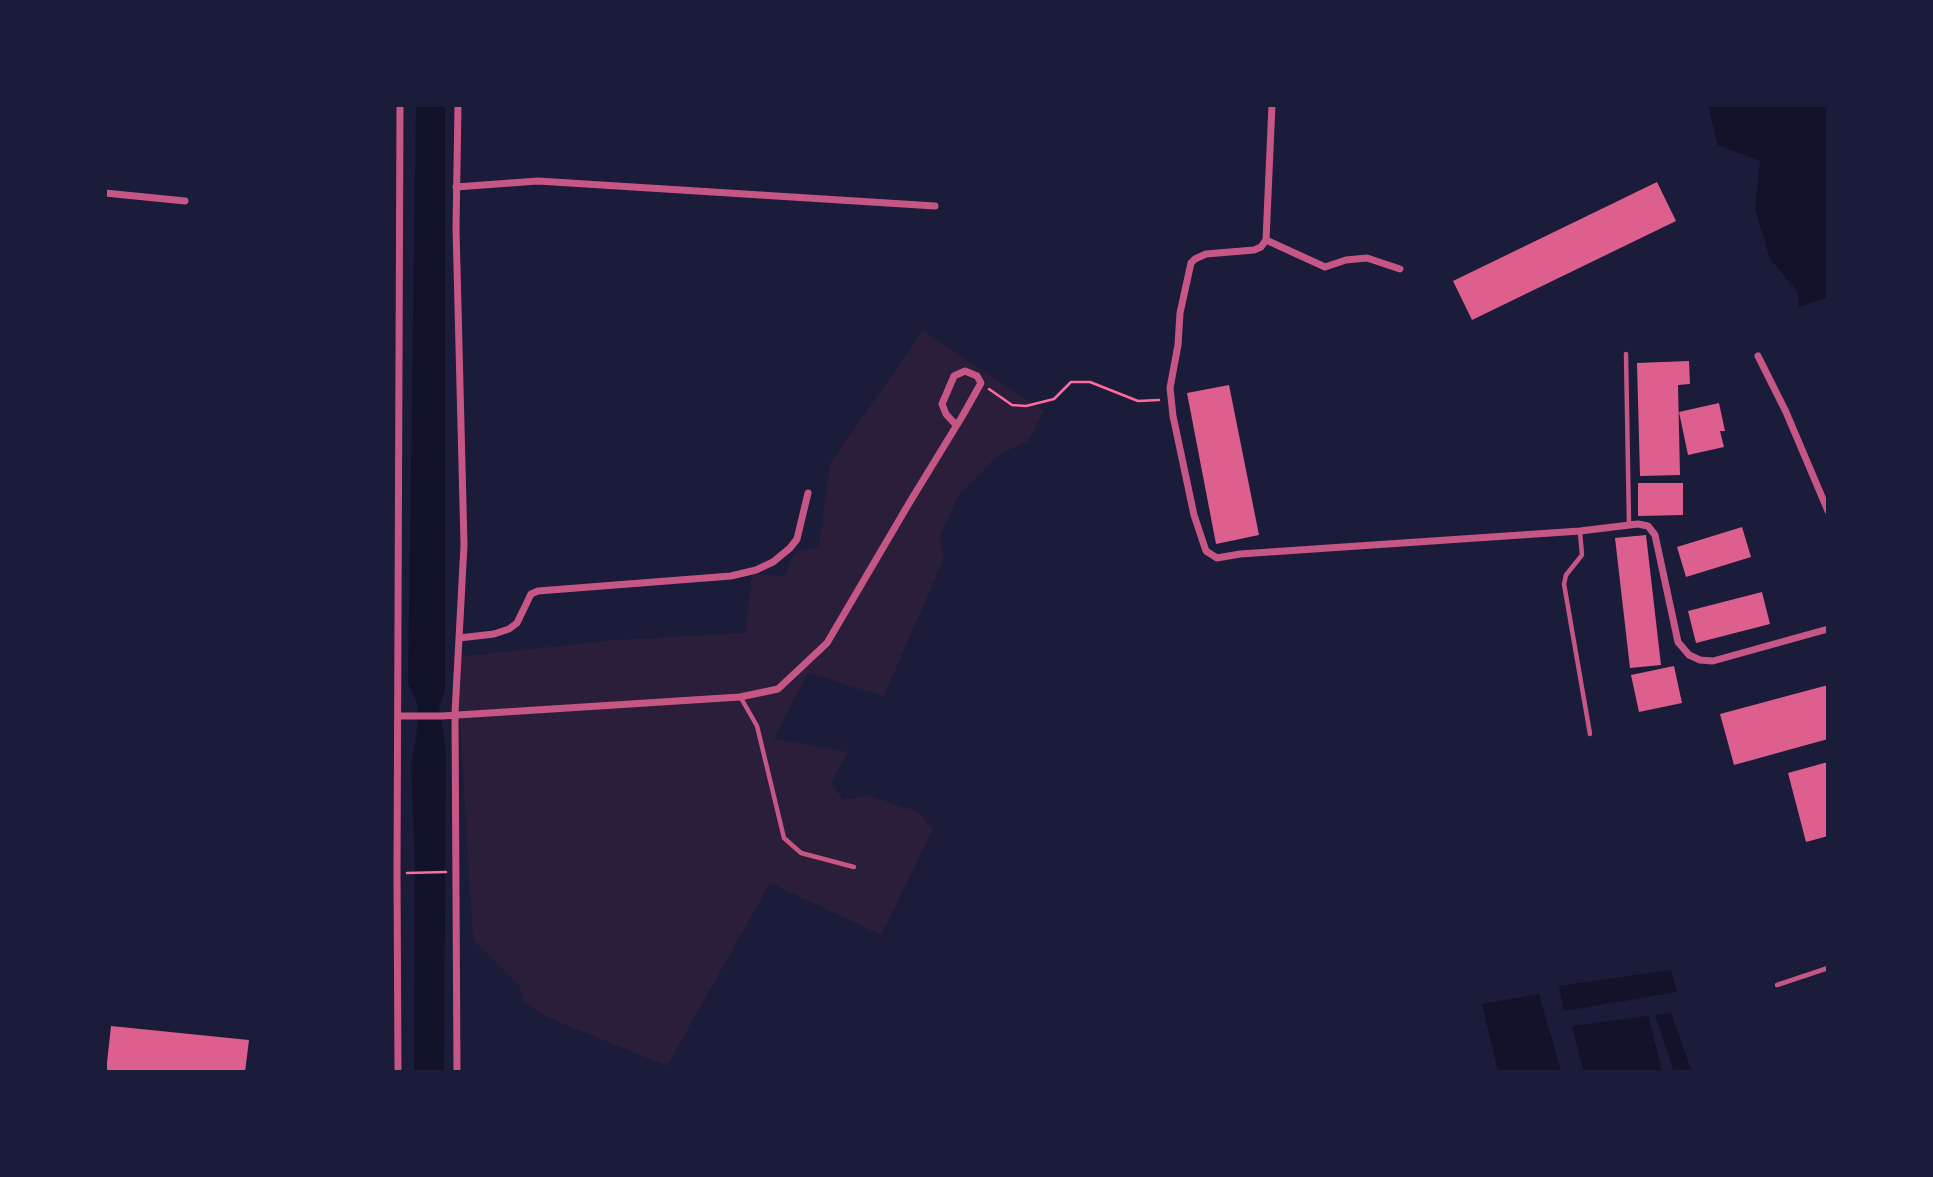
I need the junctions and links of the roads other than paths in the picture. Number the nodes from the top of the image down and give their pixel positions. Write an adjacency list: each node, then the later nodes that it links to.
1 (400, 105): 22 (street)
2 (458, 105): 4 (street)
3 (1272, 105): 8 (street)
4 (456, 187): 7 (street); 19 (street)
5 (105, 193): 6 (street)
6 (185, 201)
7 (935, 206)
8 (1266, 240): 9 (street); 17 (street)
9 (1400, 269)
10 (1626, 354): 16 (lane)
11 (1758, 356): 14 (street)
12 (956, 425): 12 (street); 20 (street)
13 (808, 493): 19 (street)
14 (1825, 494): 15 (street)
15 (1828, 511)
16 (1629, 524): 17 (street); 18 (street)
17 (1580, 531): 23 (lane)
18 (1828, 629)
19 (459, 638): 21 (street)
20 (740, 697): 21 (street); 24 (lane)
21 (455, 713): 22 (street); 28 (street)
22 (398, 716): 27 (street)
23 (1590, 734)
24 (854, 867)
25 (1828, 968): 26 (lane)
26 (1777, 985)
27 (398, 1072)
28 (457, 1072)

